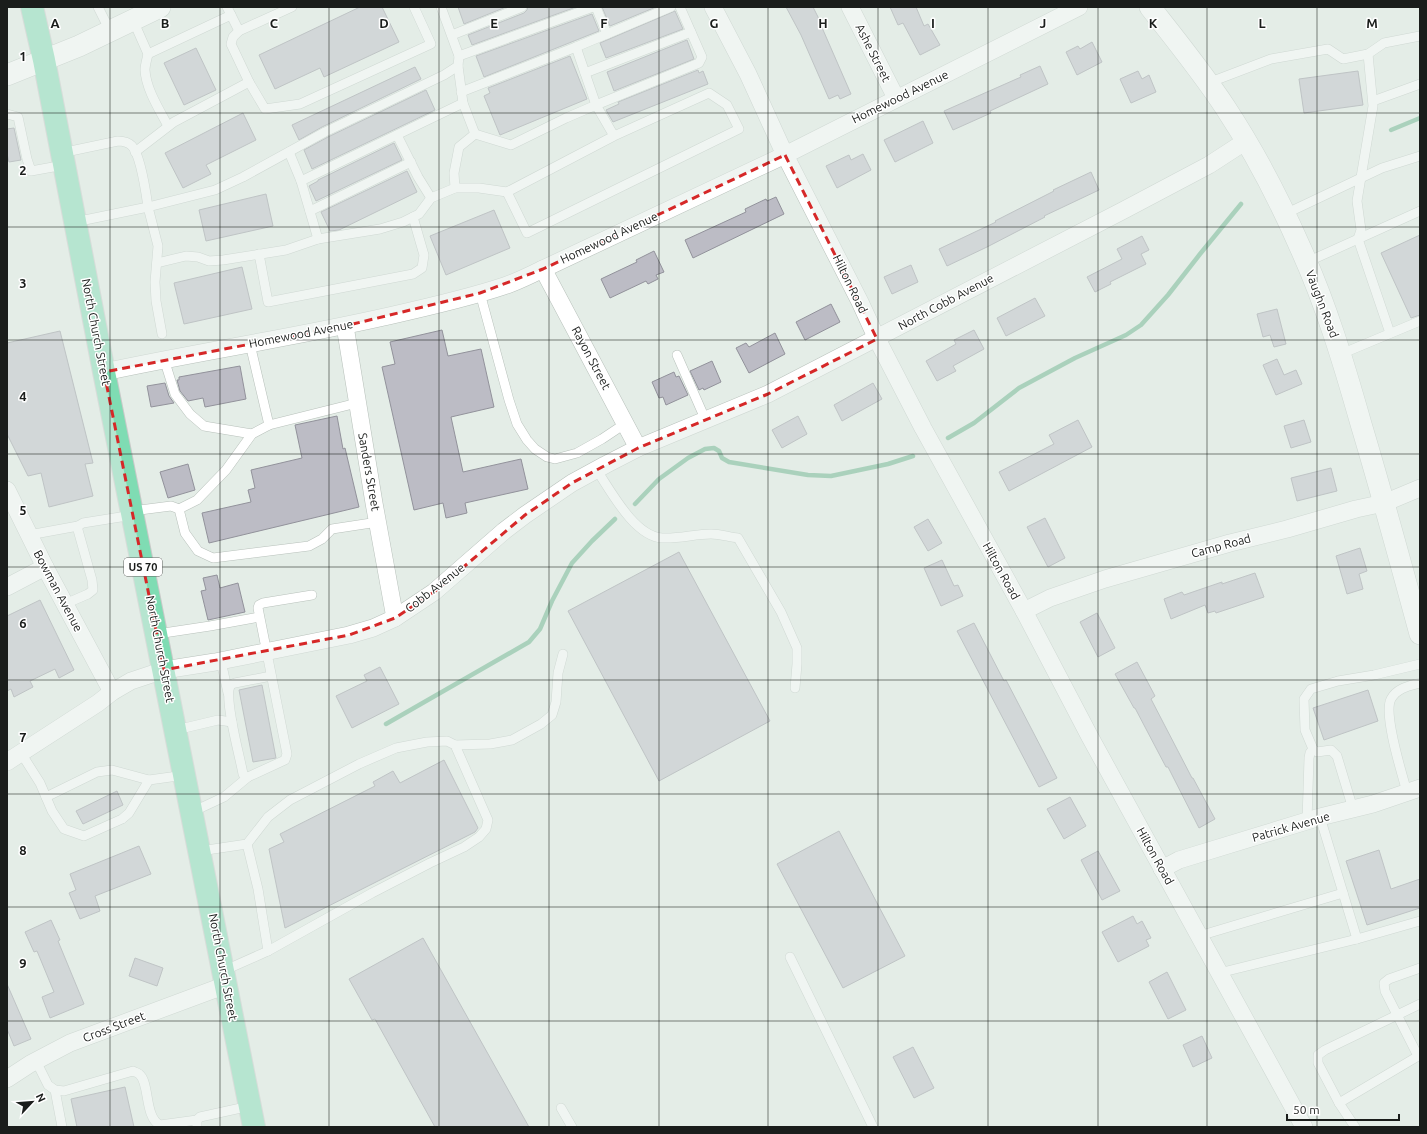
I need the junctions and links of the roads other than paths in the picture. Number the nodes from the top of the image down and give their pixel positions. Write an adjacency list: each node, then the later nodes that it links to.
1 (32, 7): 27 (main road, North Church Street / US 70)
2 (98, 7): 17 (lane)
3 (160, 7): 16 (street)
4 (292, 7): 18 (lane)
5 (414, 7): 31 (lane)
6 (442, 7): 21 (lane)
7 (522, 7): 21 (lane)
8 (595, 7): 20 (lane); 26 (lane)
9 (671, 7): 20 (lane)
10 (680, 7): 19 (lane)
11 (713, 7): 47 (street, Hilton Road)
12 (850, 7): 35 (street, Ashe Street)
13 (1079, 7): 35 (street, Homewood Avenue)
14 (1150, 7): 32 (street, Vaughn Road)
15 (229, 11): 18 (lane); 24 (lane)
16 (133, 20): 17 (street); 24 (lane)
17 (110, 31): 27 (street)
18 (239, 31): 31 (lane)
19 (691, 32): 29 (lane); 38 (lane)
20 (607, 34): 23 (lane)
21 (452, 35): 26 (lane)
22 (1420, 36): 25 (lane)
23 (576, 47): 29 (lane); 34 (lane)
24 (148, 54): 40 (lane)
25 (1368, 54): 32 (lane); 36 (lane)
26 (459, 56): 28 (lane)
27 (44, 60): 30 (street); 49 (main road, North Church Street / US 70)
28 (458, 66): 34 (lane); 46 (lane)
29 (585, 73): 38 (lane)
30 (7, 75)
31 (249, 82): 40 (lane)
32 (1208, 83): 44 (street, Vaughn Road)
33 (1420, 84): 36 (lane)
34 (461, 92): 37 (lane)
35 (896, 98): 47 (street, Homewood Avenue)
36 (1373, 101): 51 (lane)
37 (463, 103): 41 (lane); 42 (lane)
38 (596, 105): 41 (lane); 43 (lane)
39 (7, 114): 49 (lane)
40 (168, 126): 45 (lane)
41 (475, 134): 53 (lane)
42 (397, 135): 50 (lane); 52 (lane)
43 (614, 136): 54 (lane); 54 (lane)
44 (1246, 141): 59 (street, Vaughn Road); 73 (street, North Cobb Avenue)
45 (135, 152): 49 (lane); 56 (lane)
46 (289, 152): 52 (lane); 56 (lane)
47 (785, 155): 67 (street, Homewood Avenue); 73 (street, Hilton Road)
48 (1420, 156): 51 (lane)
49 (62, 159): 61 (main road, North Church Street / US 70)
50 (411, 162): 55 (lane); 57 (lane)
51 (1361, 178): 59 (lane); 63 (lane)
52 (301, 181): 57 (lane)
53 (455, 188): 54 (lane); 55 (lane)
54 (507, 192)
55 (430, 198): 60 (lane)
56 (148, 207): 61 (lane); 66 (lane)
57 (310, 211): 62 (lane)
58 (1420, 211): 63 (lane)
59 (1285, 214): 65 (street, Vaughn Road)
60 (413, 217): 62 (lane); 64 (lane)
61 (75, 222): 78 (main road, North Church Street / US 70)
62 (318, 239): 64 (lane)
63 (1358, 239): 65 (lane); 71 (lane)
64 (259, 254): 66 (lane)
65 (1306, 262): 75 (street, Vaughn Road)
66 (157, 263): 72 (lane)
67 (543, 269): 68 (street, Homewood Avenue); 81 (street, Rayon Street)
68 (480, 293): 70 (street, Homewood Avenue); 81 (lane)
69 (1420, 321): 71 (lane)
70 (345, 326): 74 (street, Homewood Avenue); 79 (street, Sanders Street)
71 (1390, 333): 75 (lane)
72 (162, 334)
73 (877, 339): 80 (street, North Cobb Avenue); 98 (street, Hilton Road)
74 (250, 344): 77 (street, Homewood Avenue); 82 (lane)
75 (1341, 354): 88 (street, Vaughn Road)
76 (677, 355): 80 (lane)
77 (164, 360): 78 (street, Homewood Avenue); 83 (lane)
78 (104, 372): 90 (main road, North Church Street / US 70)
79 (357, 403): 82 (lane); 91 (street, Sanders Street)
80 (706, 421): 84 (street, North Cobb Avenue)
81 (626, 423): 84 (street, Rayon Street)
82 (269, 424): 83 (lane)
83 (252, 434): 89 (lane)
84 (638, 448): 85 (street, Cobb Avenue)
85 (596, 469): 100 (street, Cobb Avenue); 110 (lane)
86 (1420, 488): 88 (street, Camp Road)
87 (7, 490): 93 (street, Bowman Avenue)
88 (1384, 503): 98 (street, Camp Road); 102 (street, Vaughn Road)
89 (179, 509): 90 (lane); 91 (lane)
90 (133, 513): 92 (lane); 101 (main road, North Church Street / US 70)
91 (378, 522): 100 (street, Sanders Street)
92 (78, 526): 93 (lane); 97 (lane)
93 (29, 535): 94 (street, Bowman Avenue)
94 (45, 567): 95 (street); 97 (street, Bowman Avenue)
95 (7, 587)
96 (312, 595): 99 (lane)
97 (65, 604): 111 (street, Bowman Avenue)
98 (1024, 611): 128 (street, Hilton Road)
99 (259, 617): 101 (lane); 103 (lane)
100 (395, 618): 103 (street, Cobb Avenue)
101 (157, 634): 107 (main road, North Church Street / US 70)
102 (1420, 634)
103 (266, 652): 105 (street, Cobb Avenue); 108 (lane)
104 (563, 654): 115 (lane)
105 (222, 661): 107 (street, Cobb Avenue); 112 (lane)
106 (1420, 664): 116 (lane)
107 (164, 670): 111 (street, Cobb Avenue); 114 (main road, North Church Street / US 70)
108 (271, 676): 112 (lane); 119 (lane)
109 (1420, 683): 121 (lane)
110 (795, 688)
111 (112, 692): 117 (street, Cobb Avenue)
112 (229, 696): 113 (lane)
113 (232, 722): 114 (lane); 119 (lane)
114 (176, 730): 118 (main road, North Church Street / US 70)
115 (455, 745): 126 (lane); 133 (lane)
116 (1313, 749): 123 (lane); 125 (lane)
117 (14, 758): 122 (lane)
118 (185, 775): 120 (lane); 124 (main road, North Church Street / US 70)
119 (248, 777): 124 (lane)
120 (149, 780): 122 (lane); 122 (lane)
121 (1414, 790): 123 (street, Patrick Avenue)
122 (46, 797)
123 (1353, 809): 125 (street, Patrick Avenue)
124 (192, 812): 127 (main road, North Church Street / US 70)
125 (1313, 819): 128 (street, Patrick Avenue); 129 (lane)
126 (247, 844): 127 (lane); 133 (lane)
127 (200, 851): 137 (main road, North Church Street / US 70)
128 (1162, 869): 131 (street, Hilton Road)
129 (1343, 893): 131 (lane); 132 (lane)
130 (1420, 921): 132 (lane)
131 (1199, 936): 136 (street, Hilton Road)
132 (1357, 939): 136 (lane)
133 (268, 951): 137 (lane)
134 (790, 958): 150 (lane)
135 (1420, 968): 139 (lane)
136 (1219, 973): 151 (street, Hilton Road)
137 (225, 978): 141 (street, Cross Street); 146 (main road, North Church Street / US 70)
138 (1420, 1004): 139 (lane)
139 (1398, 1015): 140 (lane); 144 (lane)
140 (1419, 1055): 144 (lane)
141 (36, 1061): 142 (street, Cross Street); 143 (lane)
142 (7, 1079)
143 (55, 1090): 147 (lane); 148 (lane)
144 (1339, 1103): 152 (lane)
145 (561, 1108): 149 (lane)
146 (252, 1117): 147 (lane)
147 (197, 1124)
148 (62, 1127)
149 (572, 1127)
150 (873, 1127)
151 (1304, 1127)
152 (1355, 1127)

